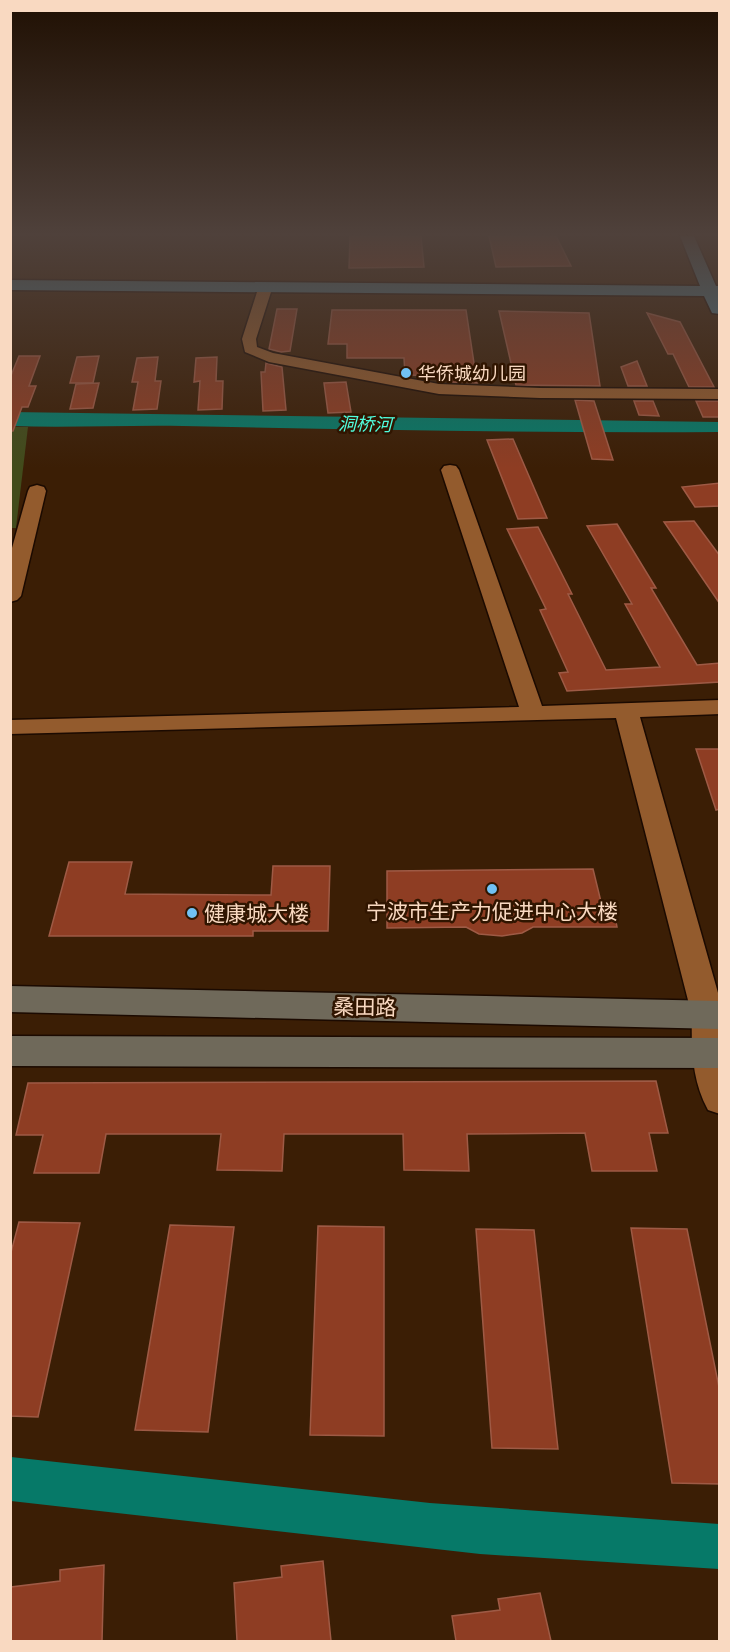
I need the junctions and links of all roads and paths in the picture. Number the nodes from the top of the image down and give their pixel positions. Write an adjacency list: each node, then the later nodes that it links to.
1 (257, 313): 2 (street)
2 (720, 394)
3 (450, 470): 9 (street)
4 (37, 490): 5 (street)
5 (19, 529): 6 (street)
6 (10, 596)
7 (720, 707): 8 (street)
8 (626, 711): 9 (street); 12 (street)
9 (533, 714): 10 (street)
10 (10, 727)
11 (10, 999): 12 (main road, 桑田路)
12 (714, 1034): 13 (main road); 14 (street)
13 (10, 1051)
14 (720, 1101)

